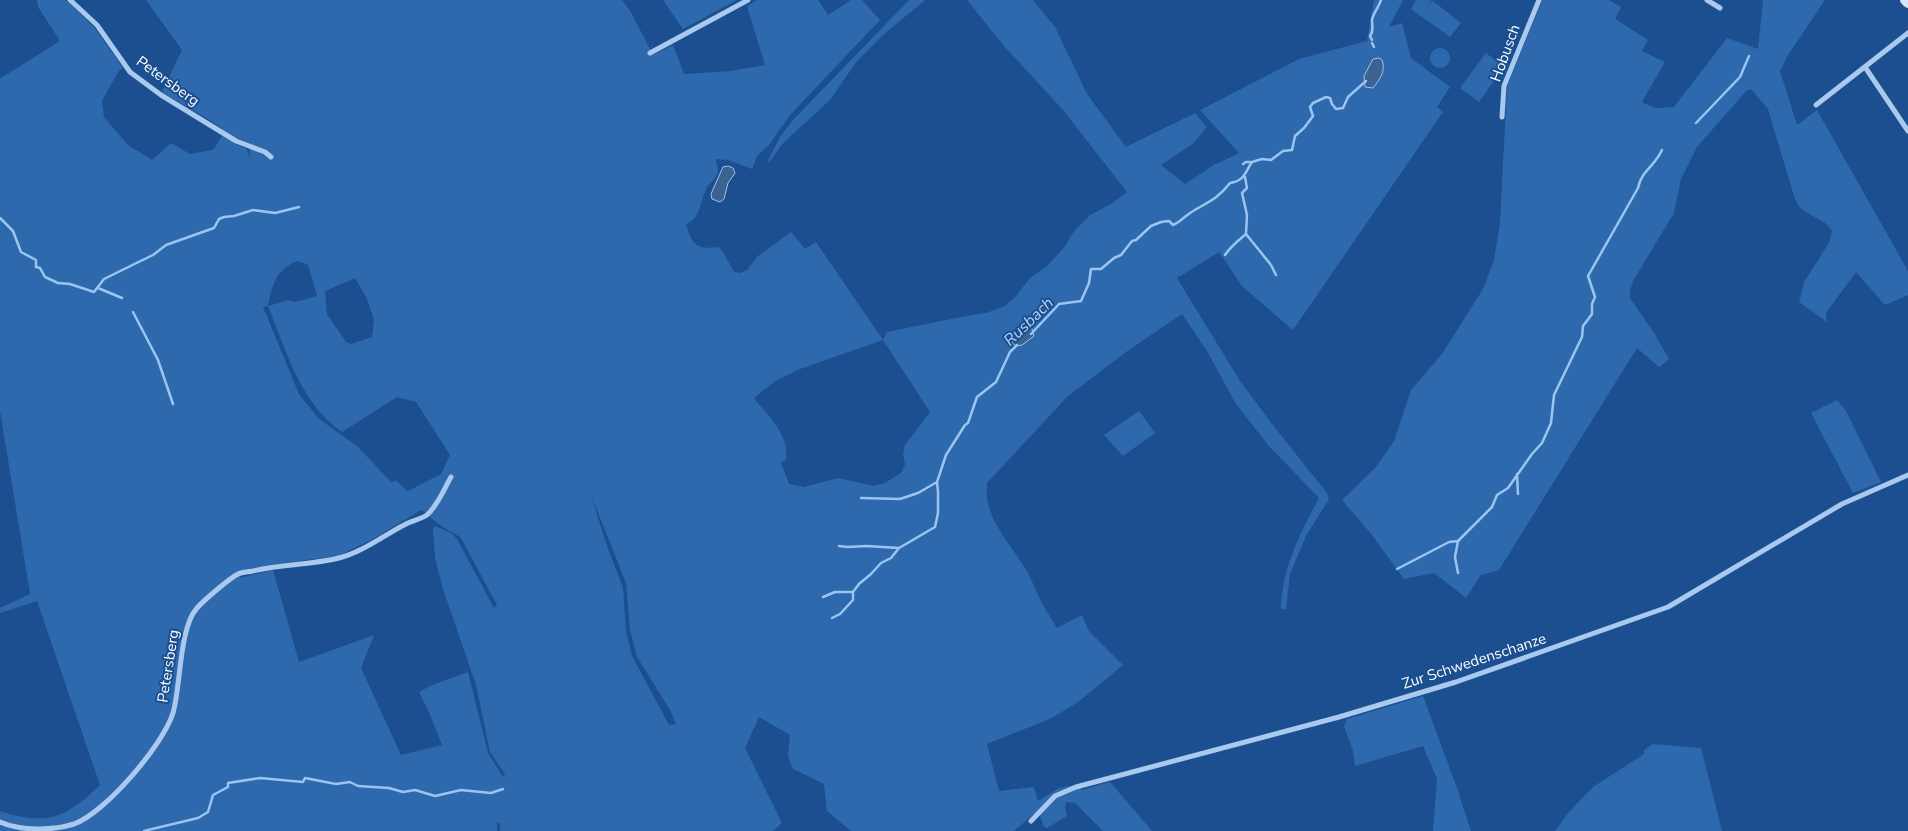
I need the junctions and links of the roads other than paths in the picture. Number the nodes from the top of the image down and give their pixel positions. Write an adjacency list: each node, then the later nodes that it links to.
1 (70, 0): 14 (street, Petersberg)
2 (748, 0): 9 (street)
3 (1539, 0): 12 (street, Hobusch)
4 (1707, 0): 7 (street)
5 (1905, 0): 6 (street)
6 (1908, 3)
7 (1720, 8)
8 (1908, 33): 10 (street)
9 (650, 53)
10 (1866, 67): 11 (street); 13 (street)
11 (1816, 105)
12 (1502, 116)
13 (1908, 131)
14 (271, 157)
15 (1908, 475): 17 (street, Zur Schwedenschanze)
16 (451, 477): 18 (street, Petersberg)
17 (1031, 821)
18 (0, 822)

